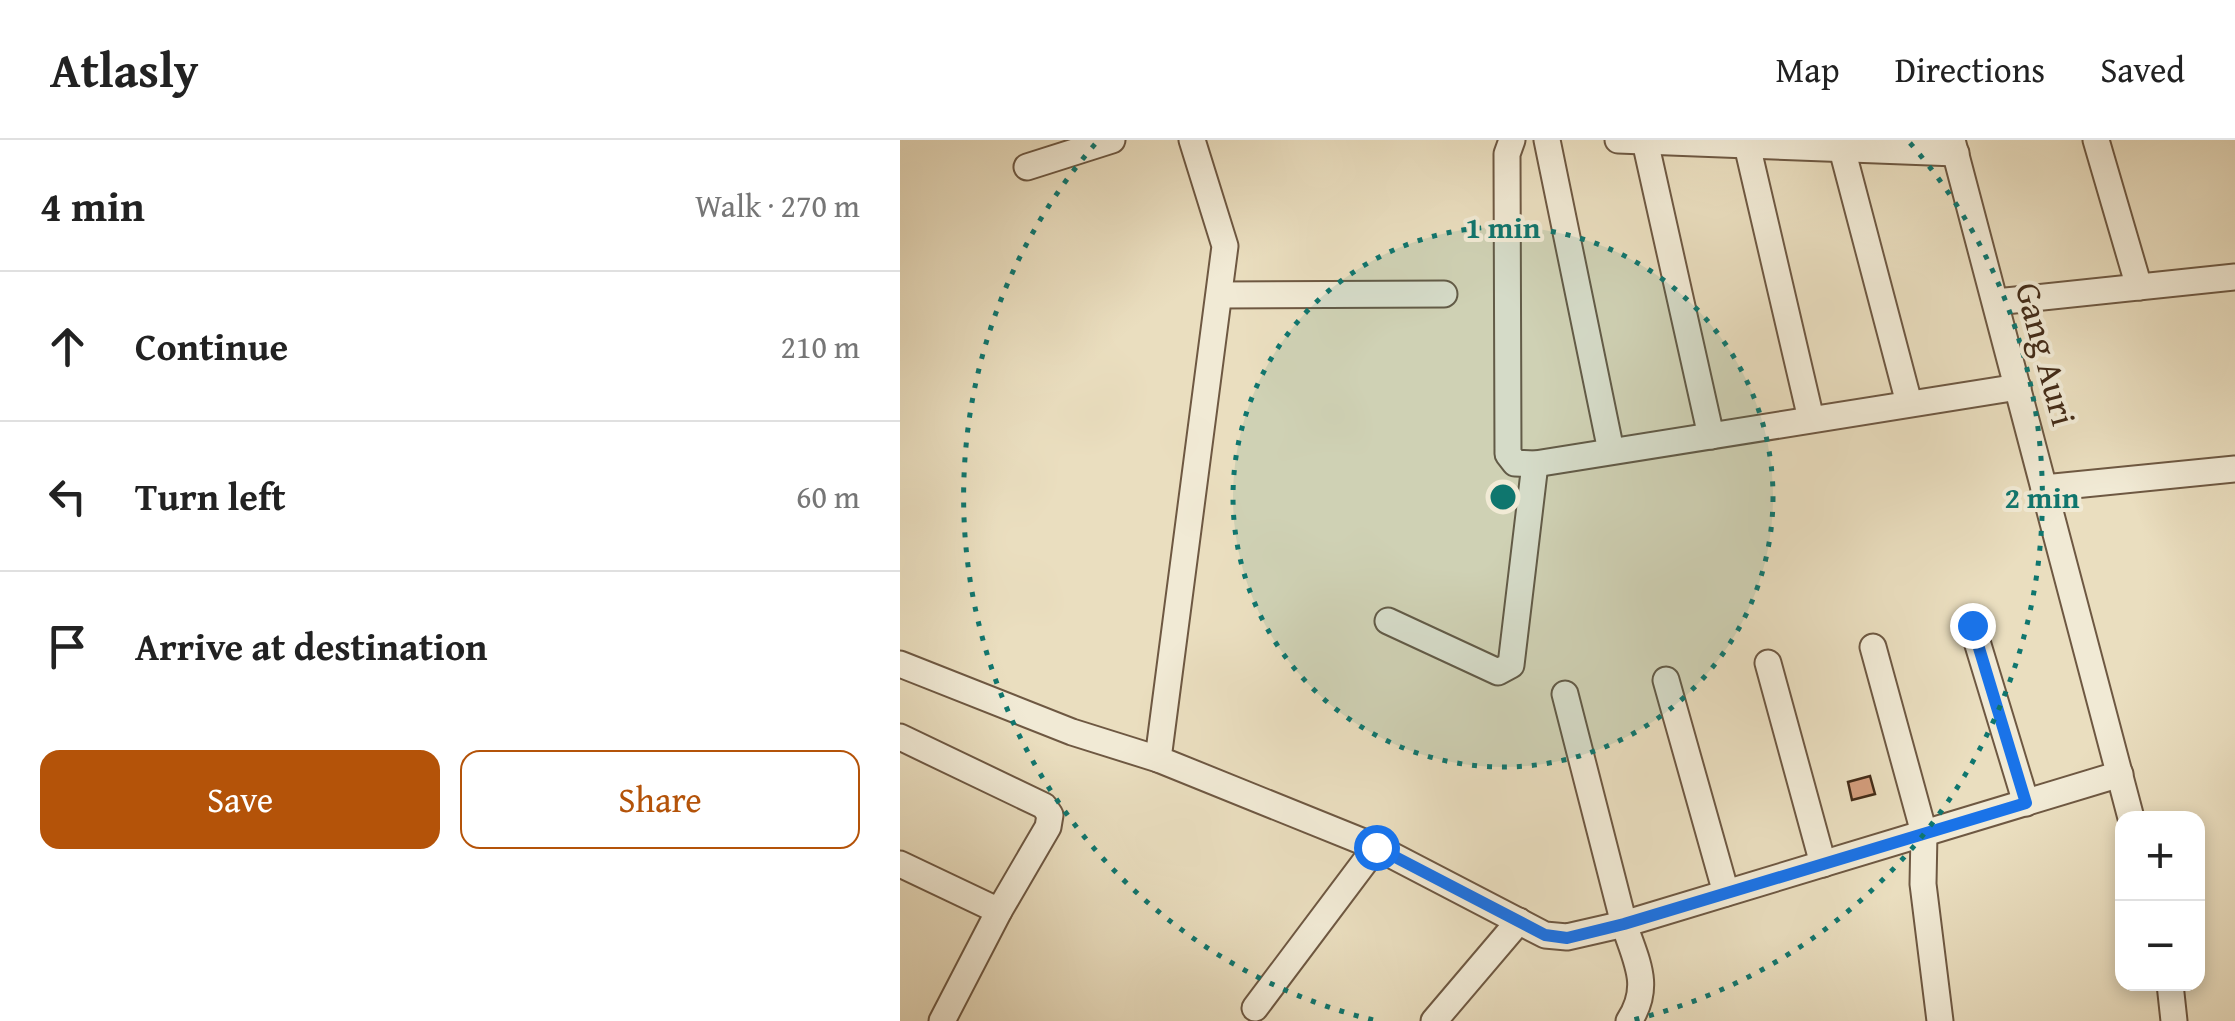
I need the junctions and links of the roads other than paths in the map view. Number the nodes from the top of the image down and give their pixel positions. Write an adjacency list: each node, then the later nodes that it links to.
1 (1112, 140): 11 (street)
2 (1192, 140): 15 (street)
3 (1512, 140): 22 (street)
4 (1548, 140): 21 (street)
5 (1618, 140): 7 (street)
6 (2096, 140): 13 (street)
7 (1645, 141): 8 (street); 20 (street)
8 (1747, 145): 10 (street); 19 (street)
9 (1954, 146): 10 (street); 16 (street, Gang Auri)
10 (1842, 148): 18 (street)
11 (1027, 168)
12 (2235, 278): 13 (street)
13 (2139, 287): 16 (street)
14 (1444, 294): 15 (street)
15 (1220, 296): 33 (street)
16 (1996, 302): 17 (street, Gang Auri)
17 (2018, 386): 18 (street); 24 (street, Gang Auri)
18 (1909, 404): 19 (street)
19 (1811, 420): 20 (street)
20 (1711, 436): 21 (street)
21 (1611, 452): 22 (street)
22 (1535, 464): 25 (street)
23 (2235, 468): 24 (street)
24 (2044, 488): 34 (street, Gang Auri)
25 (1388, 622)
26 (1972, 625): 35 (street)
27 (1873, 647): 37 (street)
28 (1768, 663): 40 (street)
29 (900, 664): 33 (street)
30 (1666, 680): 41 (street)
31 (1565, 694): 44 (street)
32 (900, 737): 42 (street)
33 (1158, 759): 38 (street)
34 (2120, 774): 35 (street); 36 (street, Gang Auri)
35 (2026, 803): 37 (street)
36 (2129, 811)
37 (1924, 834): 40 (street); 50 (street)
38 (1376, 847): 43 (street); 46 (street)
39 (900, 864): 42 (street)
40 (1823, 864): 41 (street)
41 (1726, 894): 44 (street)
42 (999, 911): 47 (street)
43 (1519, 921): 44 (street); 48 (street)
44 (1624, 924): 49 (street)
45 (2171, 991): 51 (street)
46 (1255, 1008)
47 (942, 1021)
48 (1434, 1021)
49 (1629, 1021)
50 (1940, 1021)
51 (2174, 1021)

